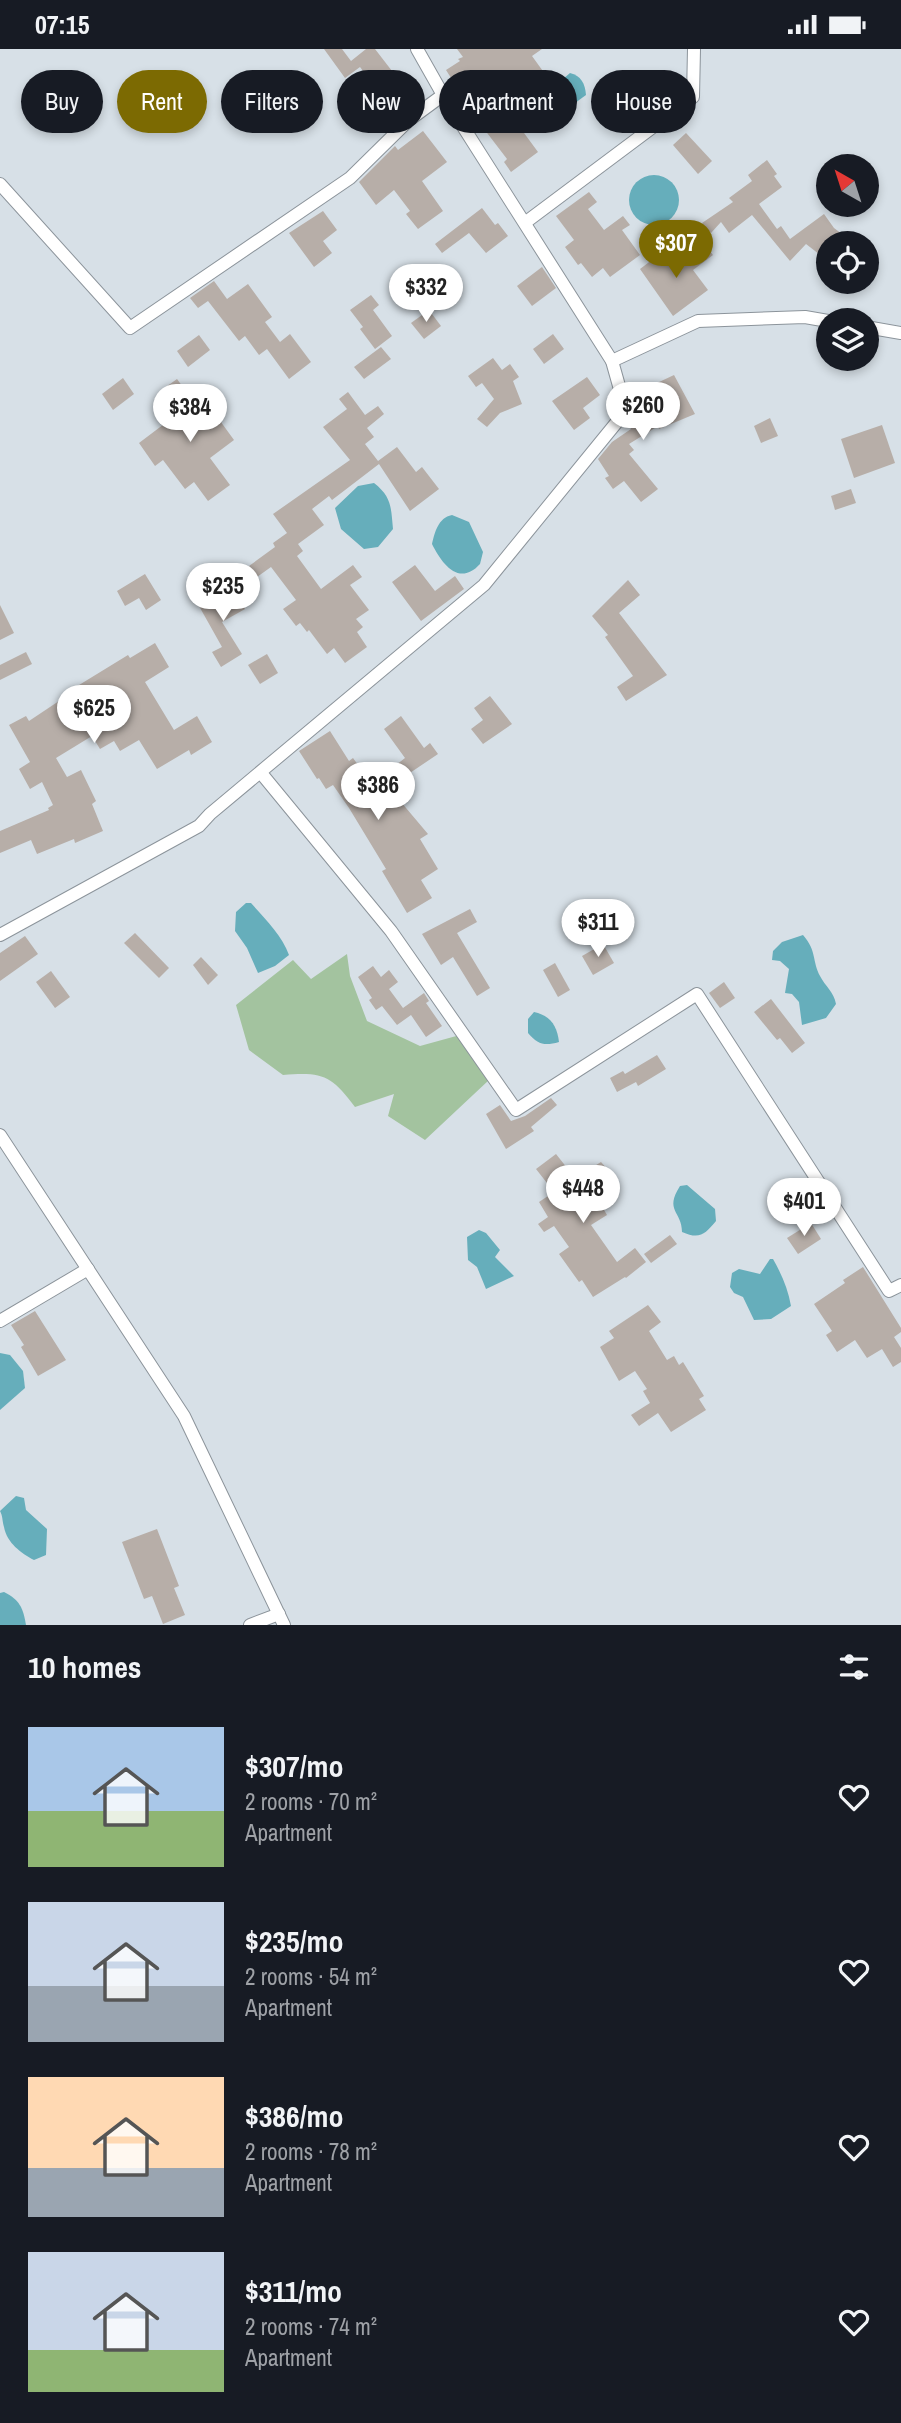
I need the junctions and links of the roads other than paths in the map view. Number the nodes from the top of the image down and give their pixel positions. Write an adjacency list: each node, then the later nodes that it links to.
1 (417, 49): 3 (street)
2 (694, 49): 7 (street)
3 (439, 88)
4 (439, 98): 6 (street)
5 (468, 133): 7 (street)
6 (0, 184)
7 (526, 222): 11 (street)
8 (816, 319): 11 (street)
9 (879, 329): 10 (street)
10 (901, 333)
11 (612, 361): 12 (street)
12 (261, 773): 13 (street); 16 (street)
13 (0, 935)
14 (0, 1135): 15 (street)
15 (88, 1269): 17 (street); 18 (street)
16 (901, 1285)
17 (0, 1321)
18 (282, 1620): 19 (street)
19 (250, 1625)

